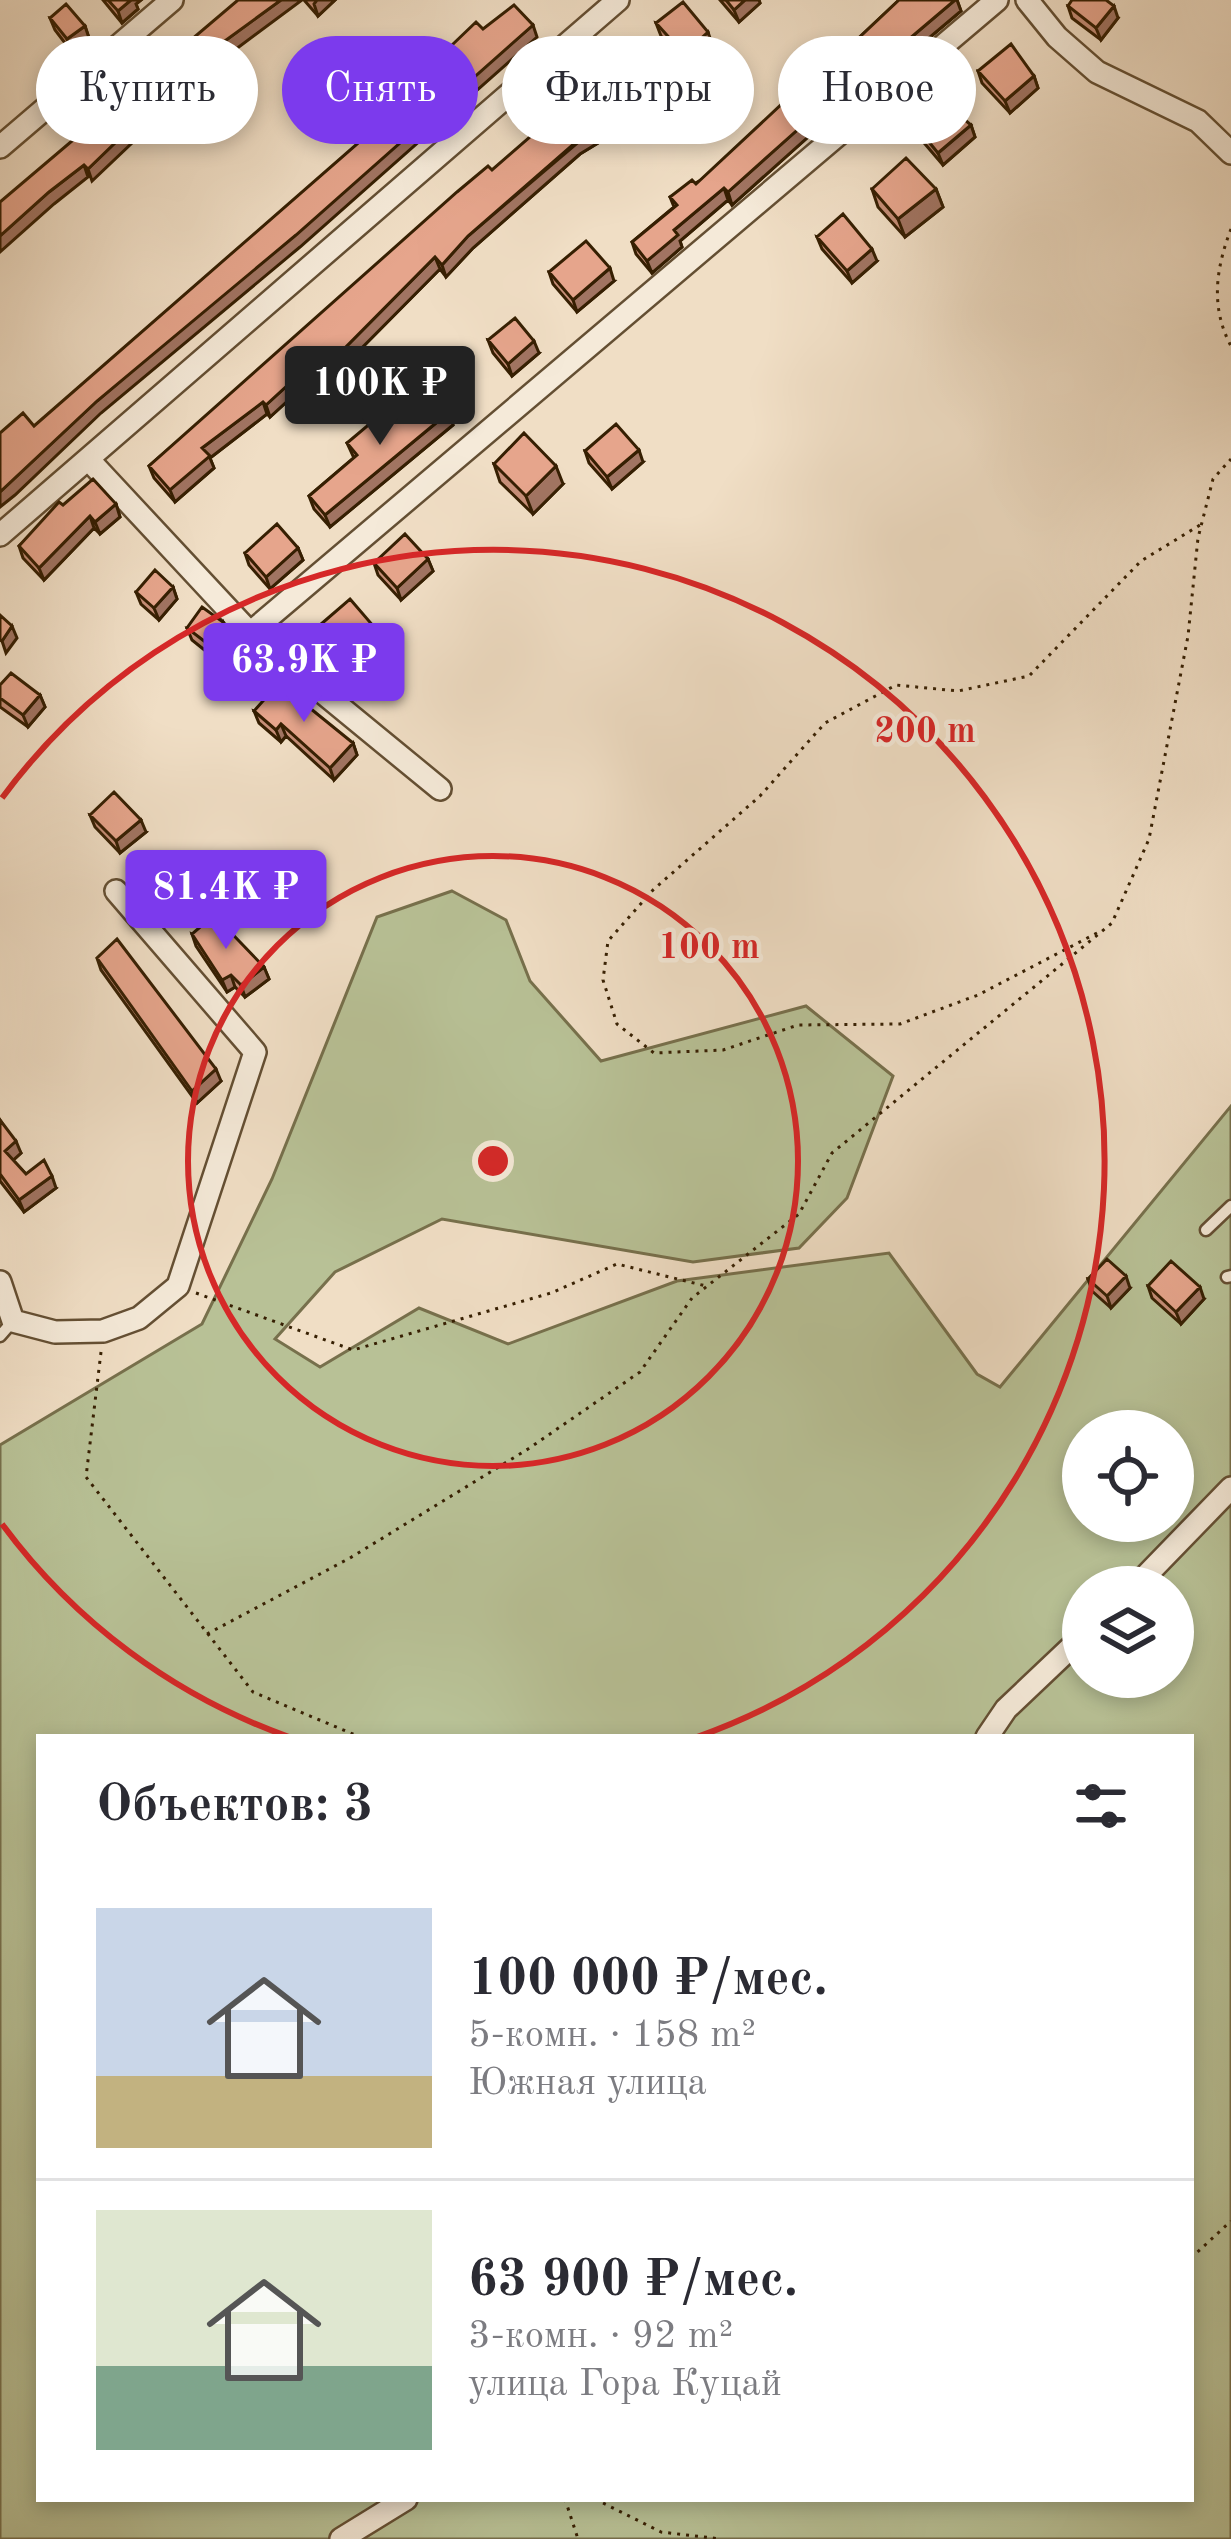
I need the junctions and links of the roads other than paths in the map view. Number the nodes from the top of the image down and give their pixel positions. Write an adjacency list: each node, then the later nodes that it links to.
1 (172, 0): 5 (street)
2 (618, 0): 7 (street)
3 (997, 0): 9 (street)
4 (1027, 0): 6 (street)
5 (0, 147)
6 (1231, 153)
7 (88, 458): 8 (street); 9 (street)
8 (0, 535)
9 (250, 633): 10 (street)
10 (440, 789)
11 (116, 891): 15 (street)
12 (1231, 1206): 13 (lane)
13 (1206, 1230)
14 (0, 1282): 15 (street)
15 (6, 1328)
16 (1231, 1488): 17 (street)
17 (1155, 1566)
18 (1062, 1656): 19 (street)
19 (989, 1734)
20 (401, 2502): 21 (street)
21 (341, 2539)

